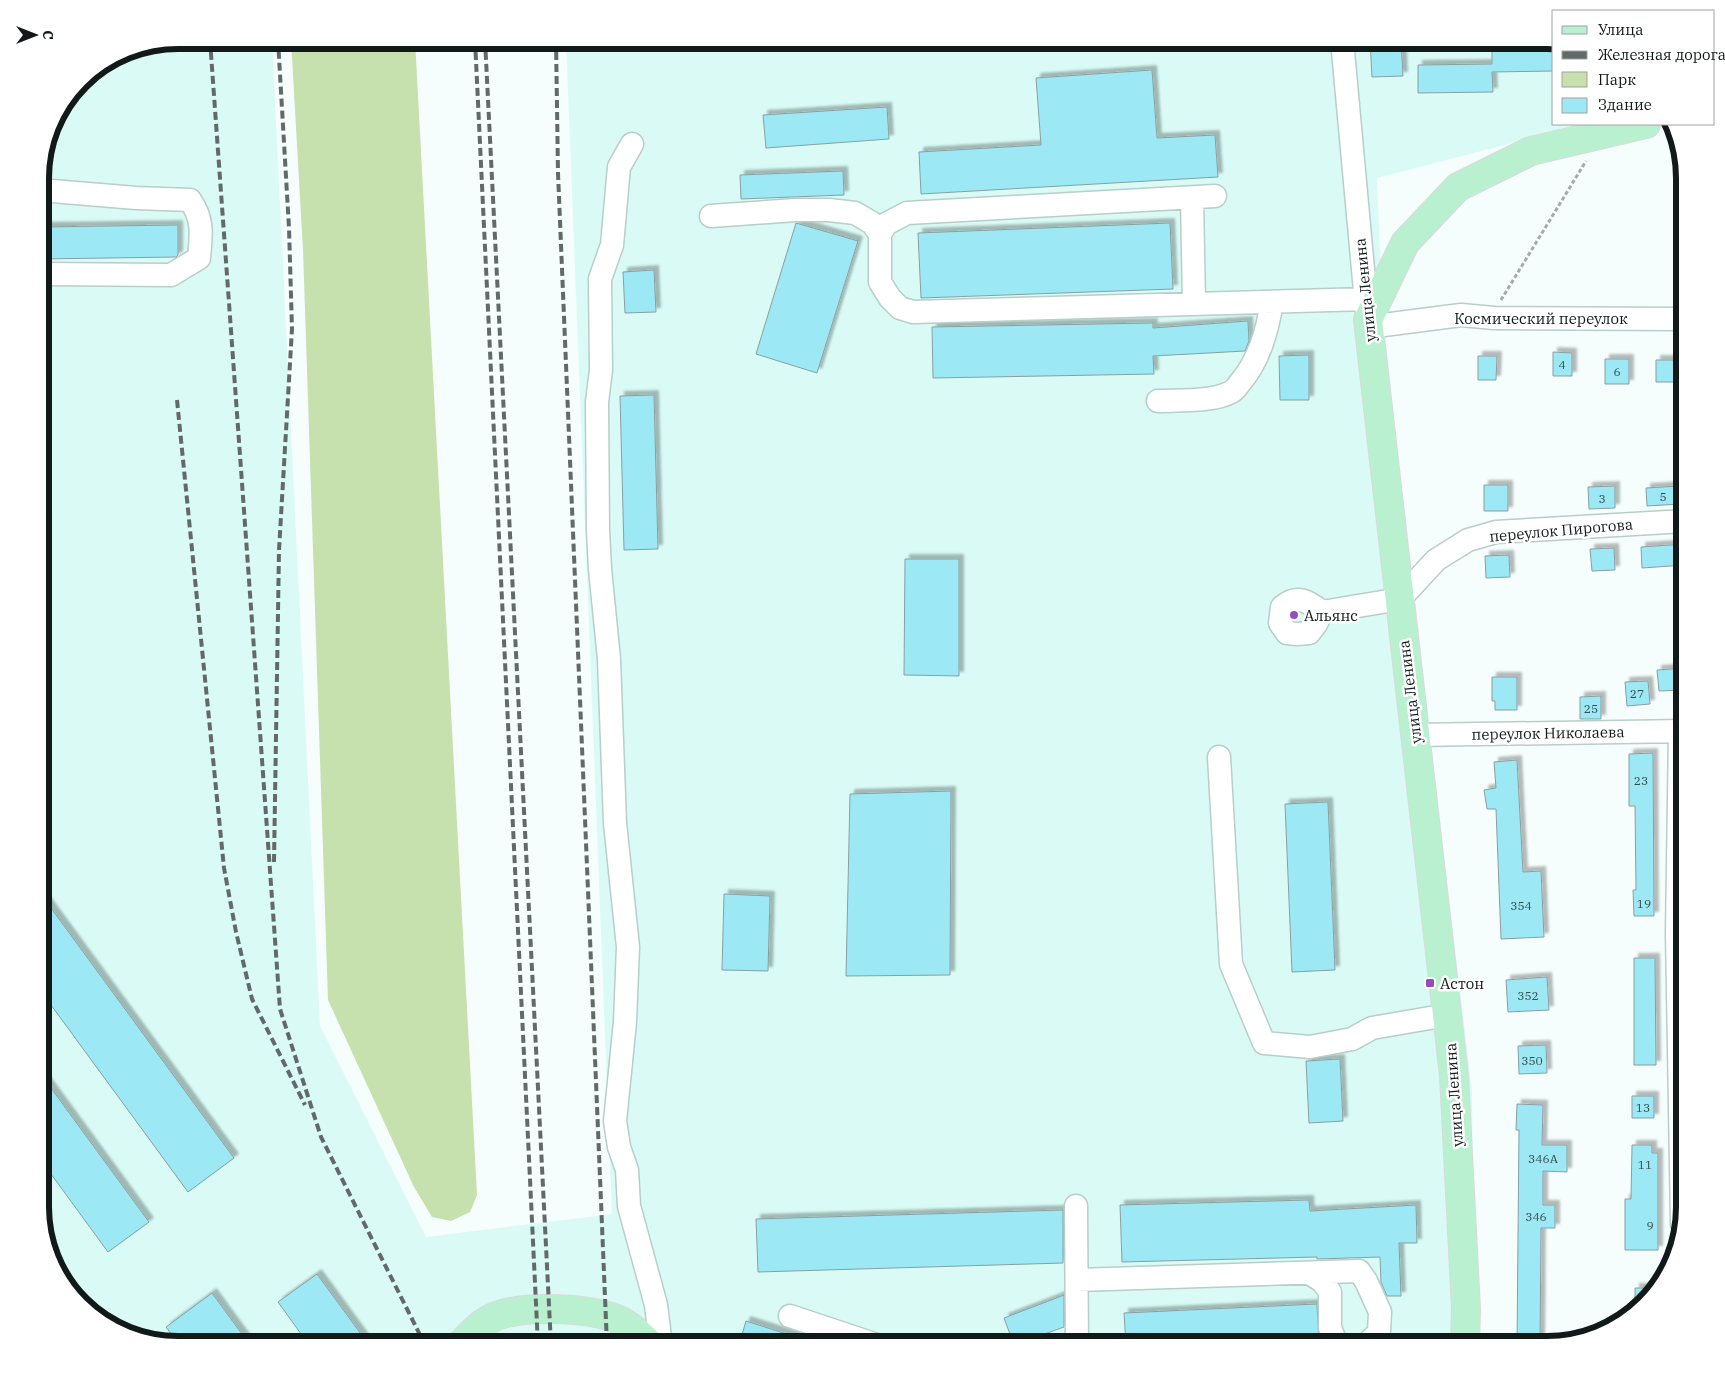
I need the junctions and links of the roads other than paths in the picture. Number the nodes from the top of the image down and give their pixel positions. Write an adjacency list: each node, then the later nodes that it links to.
1 (1343, 49): 12 (street, улица Ленина)
2 (1642, 125): 12 (main road)
3 (632, 144): 28 (street)
4 (49, 191): 9 (street)
5 (1215, 196): 6 (street)
6 (1192, 198): 8 (street); 11 (street)
7 (711, 216): 8 (street)
8 (880, 234): 11 (street, Космический переулок)
9 (49, 274)
10 (1272, 302): 11 (street, Космический переулок); 12 (street, Космический переулок); 14 (street)
11 (1194, 304)
12 (1367, 315): 13 (street, Космический переулок); 16 (main road, улица Ленина)
13 (1676, 319)
14 (1158, 401)
15 (1676, 522): 16 (street, переулок Пирогова)
16 (1400, 599): 17 (street); 19 (main road, улица Ленина)
17 (1322, 612)
18 (1676, 731): 19 (street, переулок Николаева)
19 (1415, 735): 21 (main road, улица Ленина)
20 (1219, 757): 21 (street)
21 (1447, 1015): 33 (main road, улица Ленина)
22 (1076, 1206): 24 (street)
23 (1310, 1273): 24 (street); 31 (street); 32 (street)
24 (1077, 1280): 30 (street)
25 (790, 1316): 29 (street)
26 (468, 1336): 27 (main road)
27 (640, 1336)
28 (660, 1336)
29 (850, 1336)
30 (1078, 1336)
31 (1333, 1336)
32 (1375, 1336)
33 (1465, 1336)

